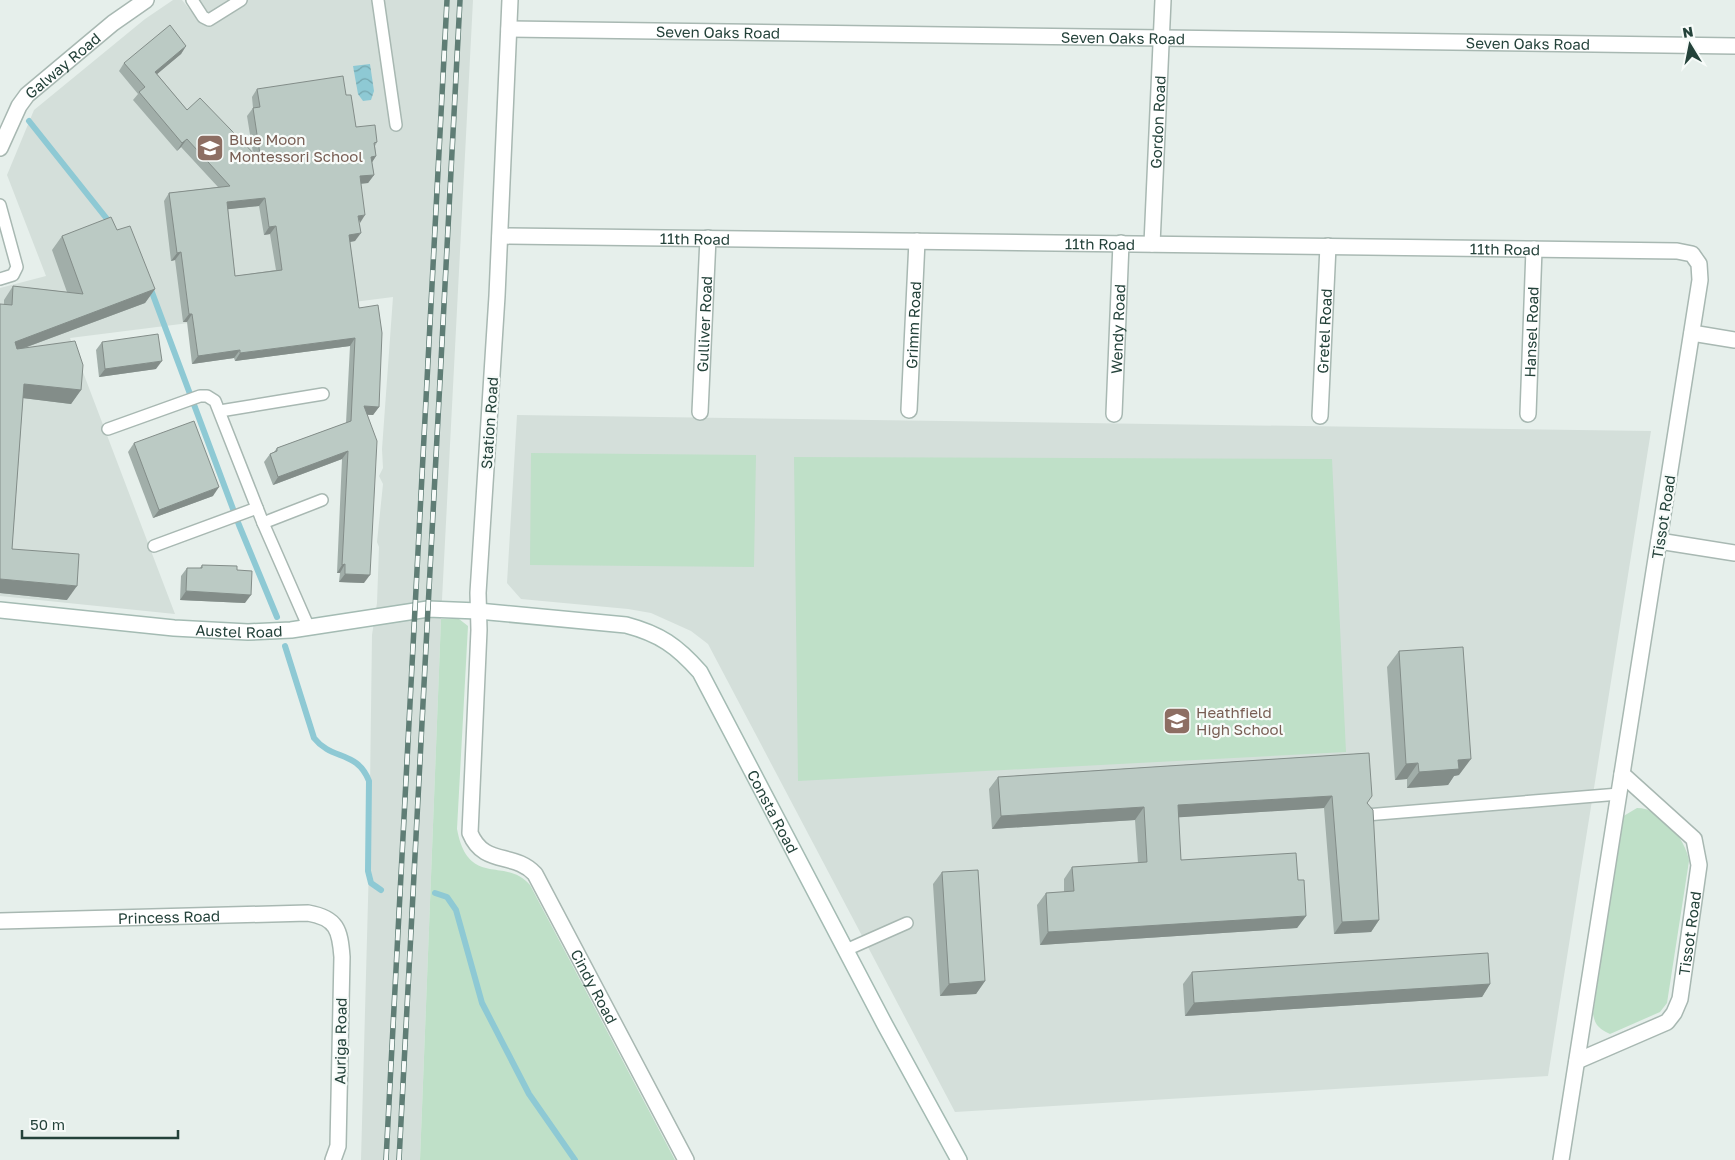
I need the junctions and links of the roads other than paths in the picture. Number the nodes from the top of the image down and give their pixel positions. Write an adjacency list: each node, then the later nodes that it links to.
1 (146, 0): 11 (street, Galway Road)
2 (192, 0): 3 (lane)
3 (241, 0)
4 (378, 0): 10 (lane)
5 (510, 0): 7 (street, Station Road)
6 (1163, 0): 8 (street, Gordon Road)
7 (509, 29): 8 (street, Seven Oaks Road); 13 (street, Station Road)
8 (1162, 38): 9 (street, Seven Oaks Road); 17 (street, Gordon Road)
9 (1735, 46)
10 (396, 125)
11 (0, 148)
12 (0, 205): 21 (lane)
13 (500, 236): 14 (street, 11th Road); 39 (street, Station Road)
14 (708, 238): 15 (street, 11th Road); 27 (street, Gulliver Road)
15 (917, 241): 16 (street, 11th Road); 25 (street, Grimm Road)
16 (1121, 243): 17 (street, 11th Road); 28 (street, Wendy Road)
17 (1152, 244): 18 (street, 11th Road)
18 (1328, 246): 19 (street, 11th Road); 30 (street, Gretel Road)
19 (1534, 249): 20 (street, 11th Road); 29 (street, Hansel Road)
20 (1697, 260): 22 (street, Tissot Road)
21 (0, 279)
22 (1692, 333): 23 (street); 35 (street, Tissot Road)
23 (1735, 340)
24 (323, 394): 26 (lane)
25 (909, 410)
26 (220, 411): 31 (lane); 33 (lane)
27 (700, 412)
28 (1114, 414)
29 (1528, 414)
30 (1320, 416)
31 (108, 429)
32 (322, 500): 34 (lane)
33 (257, 508): 34 (lane); 36 (lane)
34 (263, 522): 40 (lane)
35 (1659, 541): 37 (street); 41 (street, Tissot Road)
36 (154, 546)
37 (1735, 553)
38 (0, 610): 40 (street, Austel Road)
39 (478, 611): 40 (street, Austel Road); 44 (street, Station Road); 48 (street, Consta Road)
40 (308, 628)
41 (1622, 774): 42 (street, Tissot Road); 49 (street, Tissot Road)
42 (1619, 794): 43 (lane); 49 (street, Tissot Road)
43 (1366, 816)
44 (476, 845): 51 (street, Cindy Road)
45 (0, 921): 47 (street, Princess Road)
46 (907, 923): 48 (lane)
47 (334, 924): 50 (street, Auriga Road)
48 (846, 950): 52 (street, Consta Road)
49 (1576, 1061): 53 (street, Tissot Road)
50 (334, 1159)
51 (686, 1160)
52 (960, 1160)
53 (1561, 1160)

